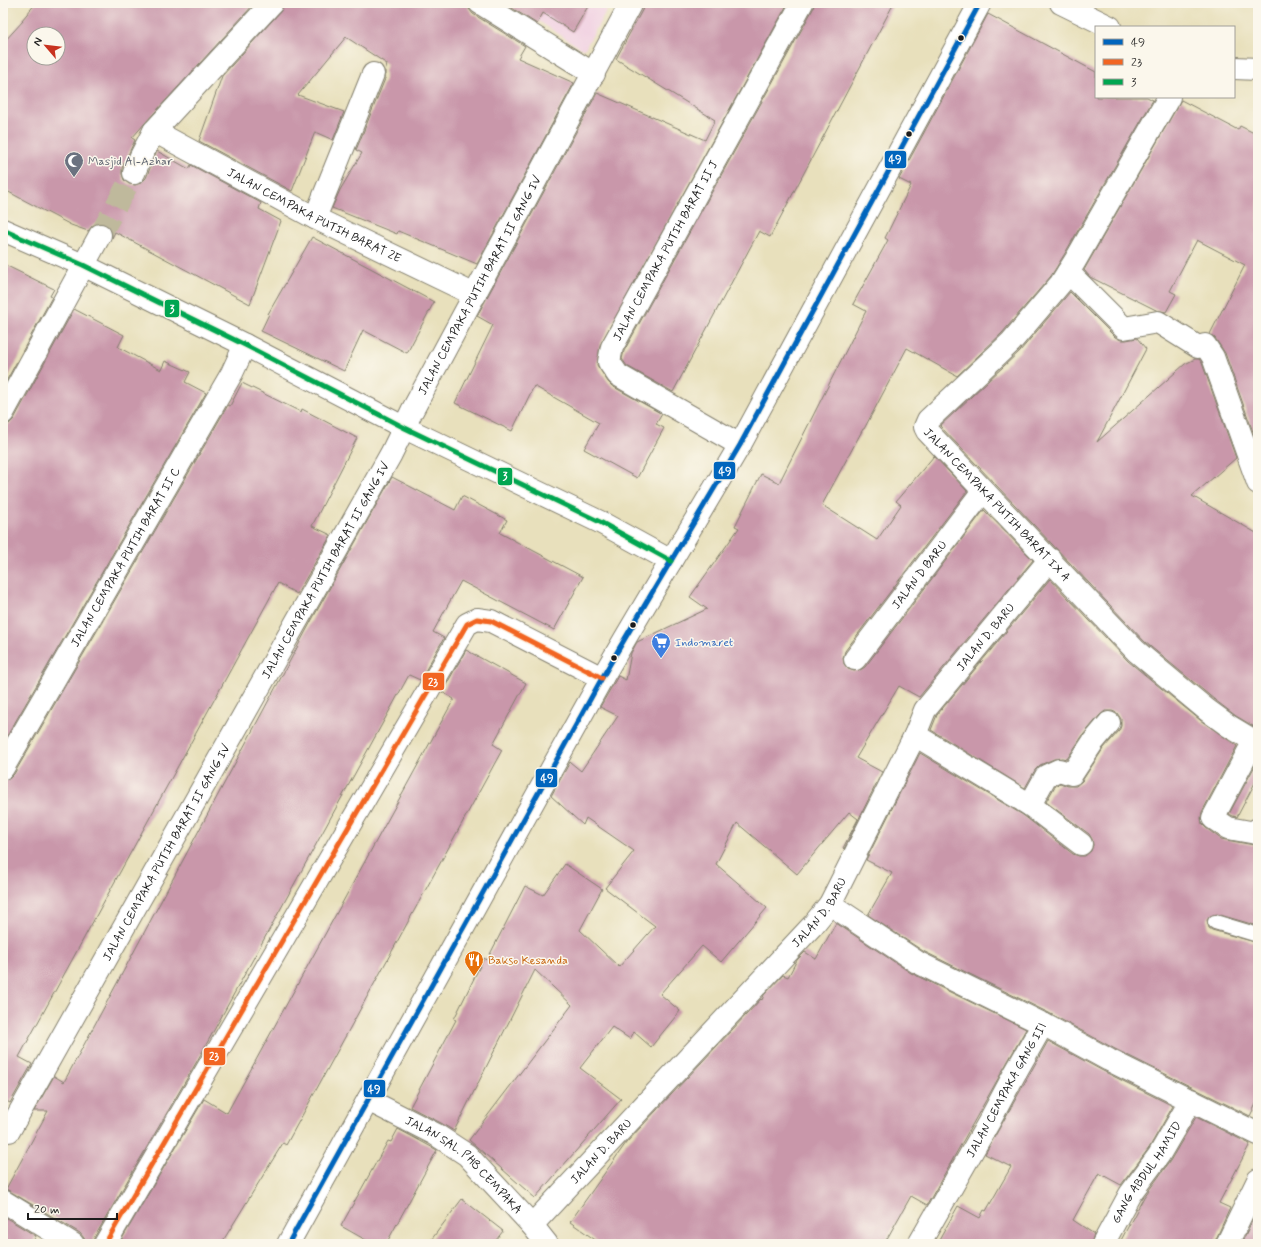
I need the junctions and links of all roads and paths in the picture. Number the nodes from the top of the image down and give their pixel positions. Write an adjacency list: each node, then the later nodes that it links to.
1 (272, 3): 13 (street)
2 (480, 3): 11 (street)
3 (632, 3): 11 (street, JALAN CEMPAKA PUTIH BARAT II GANG IV)
4 (802, 3): 24 (street, JALAN CEMPAKA PUTIH BARAT II J)
5 (980, 3): 24 (street)
6 (1060, 3): 7 (street)
7 (1108, 26)
8 (1235, 68): 9 (street)
9 (1258, 69)
10 (373, 74): 15 (street)
11 (594, 74): 20 (street, JALAN CEMPAKA PUTIH BARAT II GANG IV)
12 (1168, 98): 19 (street, JALAN CEMPAKA PUTIH BARAT IX A)
13 (154, 131): 14 (street); 15 (street, JALAN CEMPAKA PUTIH BARAT 2E)
14 (134, 173)
15 (315, 218): 20 (street, JALAN CEMPAKA PUTIH BARAT 2E)
16 (3, 230): 18 (street)
17 (100, 235): 18 (street)
18 (83, 265): 21 (street); 22 (street)
19 (1068, 272): 25 (street); 26 (street, JALAN CEMPAKA PUTIH BARAT IX A)
20 (475, 295): 23 (street, JALAN CEMPAKA PUTIH BARAT II GANG IV)
21 (245, 345): 23 (street); 33 (street, JALAN CEMPAKA PUTIH BARAT II C)
22 (3, 413)
23 (404, 428): 28 (street); 43 (street, JALAN CEMPAKA PUTIH BARAT II GANG IV)
24 (740, 445): 28 (street)
25 (1258, 483)
26 (983, 491): 27 (street, JALAN CEMPAKA PUTIH BARAT IX A); 29 (street, JALAN D BARU)
27 (1050, 559): 32 (street, JALAN D. BARU); 35 (street, JALAN CEMPAKA PUTIH BARAT IX A)
28 (671, 561): 30 (street)
29 (855, 659)
30 (602, 678): 41 (street); 49 (street)
31 (1109, 723): 34 (street)
32 (915, 735): 34 (street); 37 (street, JALAN D. BARU)
33 (3, 768)
34 (1030, 805): 36 (street)
35 (1258, 829)
36 (1081, 844)
37 (830, 904): 40 (street, JALAN CEMPAKA GANG III); 47 (street, JALAN D. BARU)
38 (1215, 922): 39 (lane)
39 (1258, 935)
40 (1043, 1024): 42 (street); 52 (street, JALAN CEMPAKA GANG III)
41 (368, 1100): 47 (street, JALAN SAL. PHB CEMPAKA); 50 (street)
42 (1191, 1100): 44 (street); 53 (street, GANG ABDUL HAMID)
43 (5, 1134)
44 (1258, 1134)
45 (1258, 1180): 54 (street)
46 (3, 1201): 48 (street)
47 (532, 1225): 51 (street, JALAN SAL. PHB CEMPAKA)
48 (73, 1244)
49 (105, 1244)
50 (288, 1244)
51 (547, 1244)
52 (919, 1244)
53 (1103, 1244)
54 (1227, 1244)

